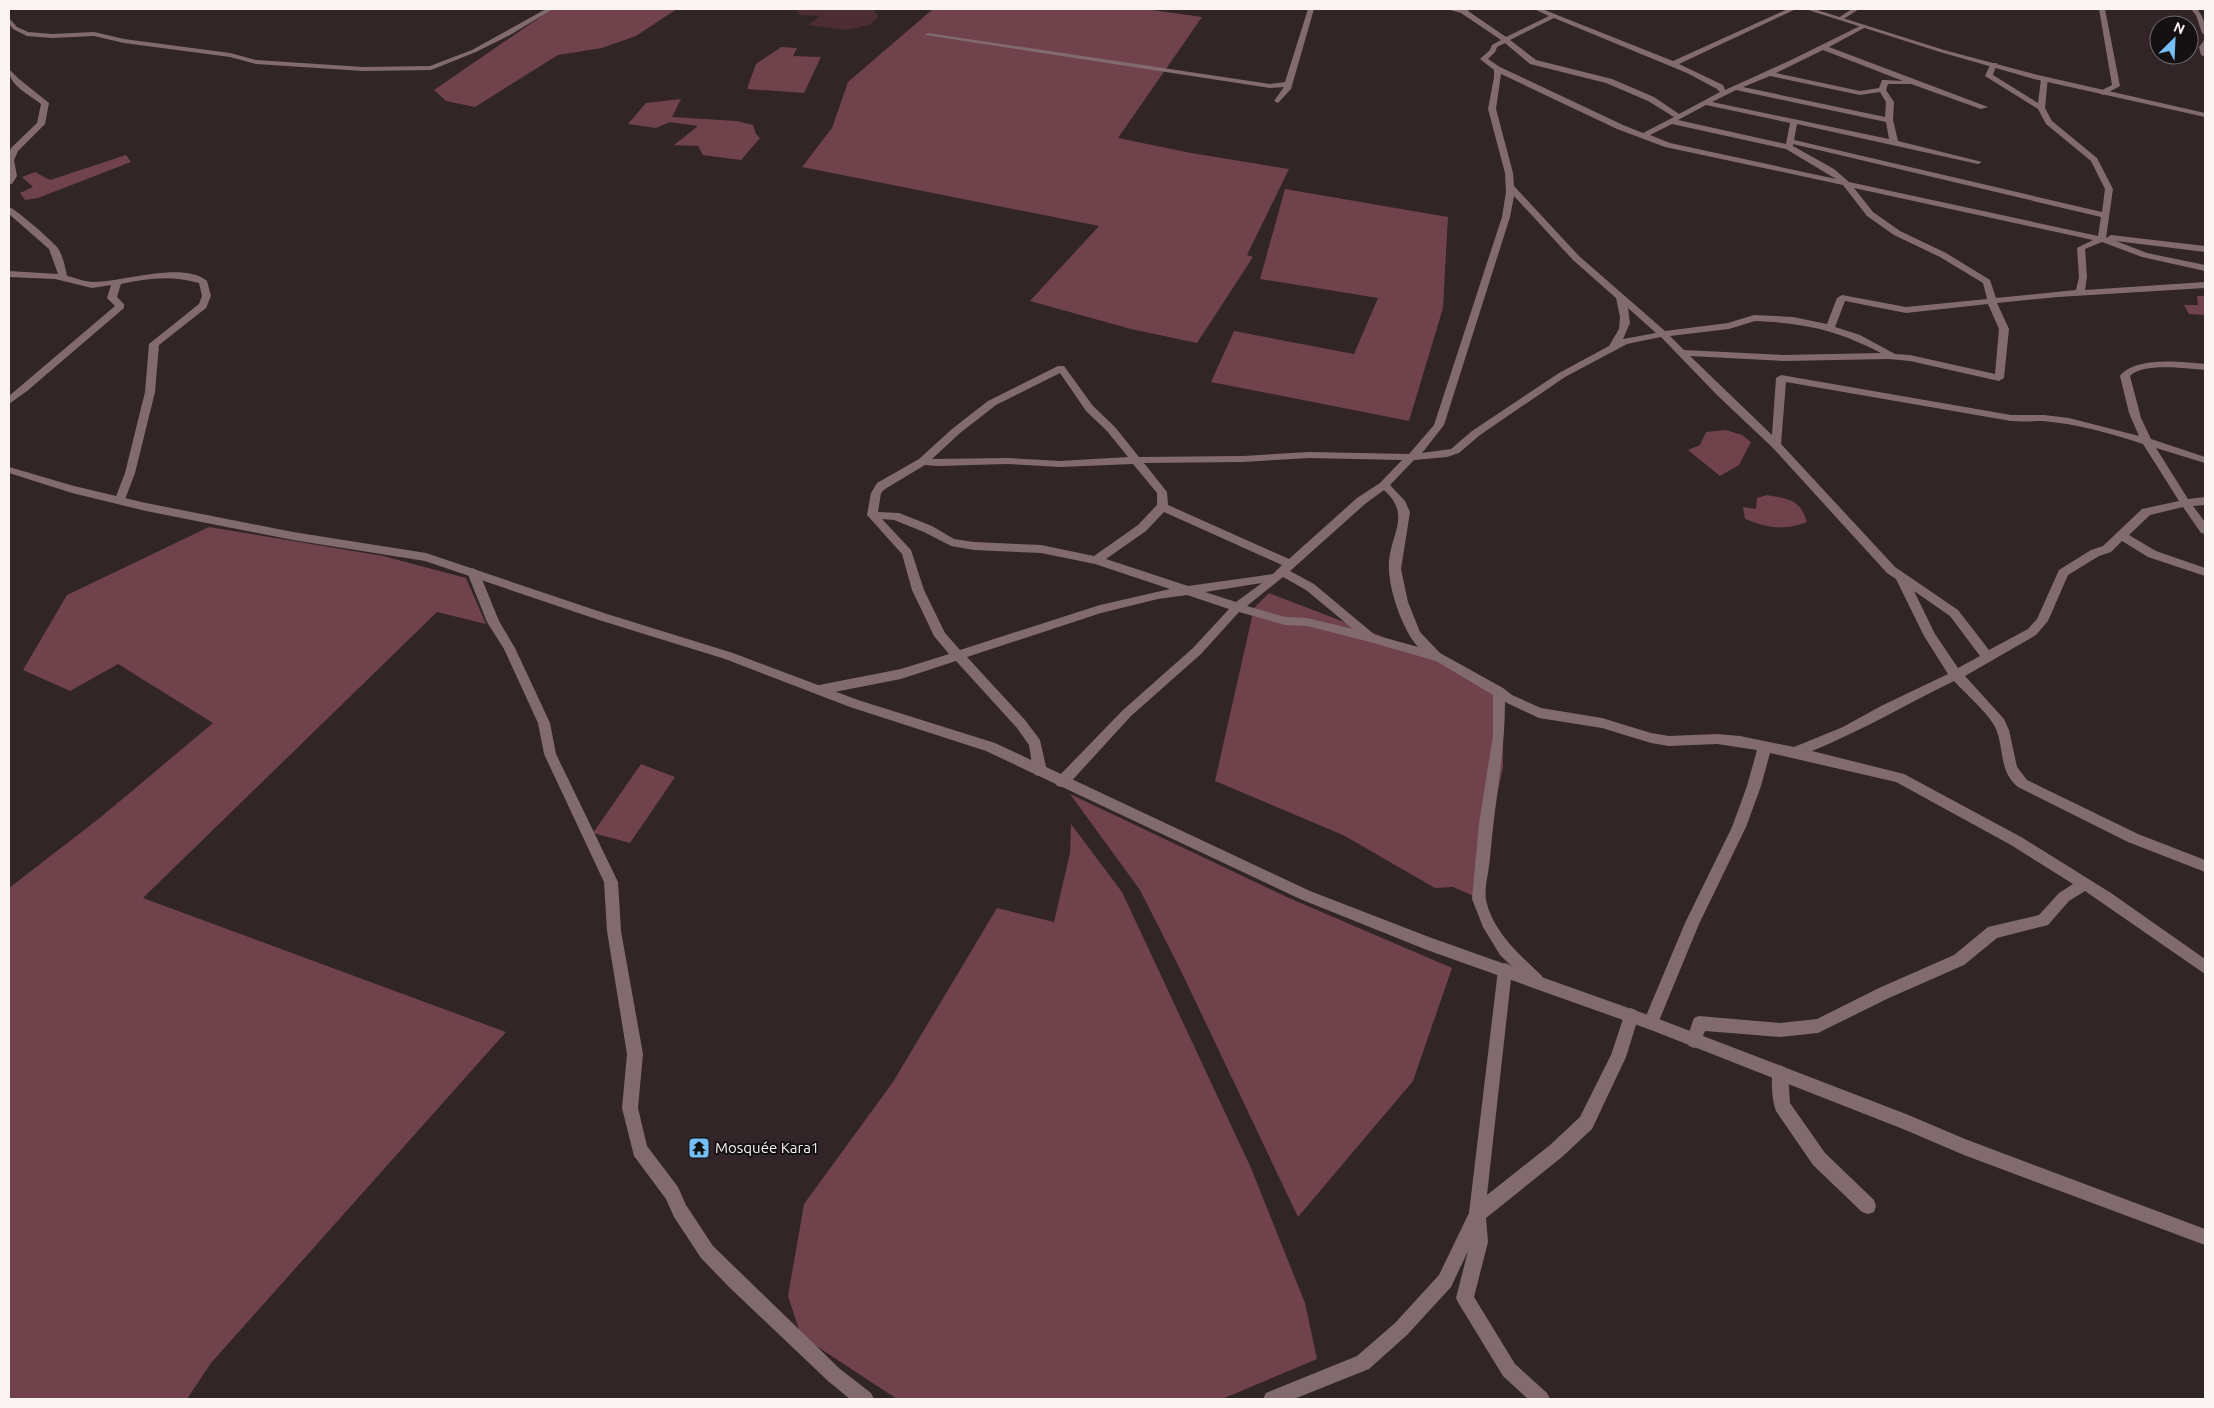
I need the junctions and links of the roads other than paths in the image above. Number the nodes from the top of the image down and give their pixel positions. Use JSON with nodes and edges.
{"nodes":[{"id":1,"x":550,"y":9,"type":"edge"},
{"id":2,"x":1311,"y":9,"type":"edge"},
{"id":3,"x":1449,"y":9,"type":"edge"},
{"id":4,"x":1537,"y":9,"type":"edge"},
{"id":5,"x":1794,"y":9,"type":"edge"},
{"id":6,"x":1808,"y":9,"type":"edge"},
{"id":7,"x":1856,"y":9,"type":"edge"},
{"id":8,"x":2102,"y":9,"type":"edge"},
{"id":9,"x":2194,"y":9,"type":"edge"},
{"id":10,"x":1464,"y":10,"type":"edge"},
{"id":11,"x":1554,"y":16,"type":"junction"},
{"id":12,"x":1840,"y":19,"type":"junction"},
{"id":13,"x":9,"y":20,"type":"edge"},
{"id":14,"x":1864,"y":26,"type":"junction"},
{"id":15,"x":12,"y":28,"type":"edge"},
{"id":16,"x":2205,"y":33,"type":"edge"},
{"id":17,"x":928,"y":35,"type":"dead end"},
{"id":18,"x":9,"y":36,"type":"edge"},
{"id":19,"x":1505,"y":40,"type":"junction"},
{"id":20,"x":2205,"y":41,"type":"edge"},
{"id":21,"x":1823,"y":47,"type":"junction"},
{"id":22,"x":2205,"y":55,"type":"edge"},
{"id":23,"x":1672,"y":64,"type":"junction"},
{"id":24,"x":1994,"y":65,"type":"junction"},
{"id":25,"x":1497,"y":68,"type":"junction"},
{"id":26,"x":9,"y":71,"type":"edge"},
{"id":27,"x":1768,"y":74,"type":"junction"},
{"id":28,"x":2045,"y":79,"type":"junction"},
{"id":29,"x":1915,"y":83,"type":"junction"},
{"id":30,"x":1288,"y":84,"type":"junction"},
{"id":31,"x":1736,"y":88,"type":"junction"},
{"id":32,"x":1882,"y":90,"type":"junction"},
{"id":33,"x":1724,"y":93,"type":"junction"},
{"id":34,"x":2103,"y":93,"type":"junction"},
{"id":35,"x":1278,"y":101,"type":"dead end"},
{"id":36,"x":1705,"y":103,"type":"junction"},
{"id":37,"x":1984,"y":106,"type":"dead end"},
{"id":38,"x":2041,"y":108,"type":"junction"},
{"id":39,"x":2205,"y":115,"type":"edge"},
{"id":40,"x":1675,"y":119,"type":"junction"},
{"id":41,"x":1889,"y":120,"type":"junction"},
{"id":42,"x":1794,"y":122,"type":"junction"},
{"id":43,"x":1643,"y":136,"type":"junction"},
{"id":44,"x":1894,"y":142,"type":"junction"},
{"id":45,"x":1789,"y":144,"type":"junction"},
{"id":46,"x":1978,"y":162,"type":"dead end"},
{"id":47,"x":9,"y":182,"type":"edge"},
{"id":48,"x":1845,"y":182,"type":"junction"},
{"id":49,"x":1510,"y":187,"type":"junction"},
{"id":50,"x":9,"y":209,"type":"edge"},
{"id":51,"x":2106,"y":216,"type":"junction"},
{"id":52,"x":2102,"y":239,"type":"junction"},
{"id":53,"x":2205,"y":249,"type":"edge"},
{"id":54,"x":2205,"y":268,"type":"edge"},
{"id":55,"x":9,"y":274,"type":"edge"},
{"id":56,"x":63,"y":278,"type":"junction"},
{"id":57,"x":117,"y":282,"type":"junction"},
{"id":58,"x":2205,"y":285,"type":"edge"},
{"id":59,"x":2080,"y":294,"type":"junction"},
{"id":60,"x":1620,"y":297,"type":"junction"},
{"id":61,"x":1992,"y":302,"type":"junction"},
{"id":62,"x":1830,"y":328,"type":"junction"},
{"id":63,"x":1663,"y":334,"type":"junction"},
{"id":64,"x":1614,"y":346,"type":"junction"},
{"id":65,"x":1682,"y":353,"type":"junction"},
{"id":66,"x":1895,"y":357,"type":"junction"},
{"id":67,"x":1782,"y":358,"type":"junction"},
{"id":68,"x":2205,"y":367,"type":"edge"},
{"id":69,"x":1780,"y":378,"type":"junction"},
{"id":70,"x":9,"y":401,"type":"edge"},
{"id":71,"x":2148,"y":441,"type":"junction"},
{"id":72,"x":1776,"y":445,"type":"junction"},
{"id":73,"x":1411,"y":457,"type":"junction"},
{"id":74,"x":1136,"y":460,"type":"junction"},
{"id":75,"x":2205,"y":460,"type":"edge"},
{"id":76,"x":923,"y":461,"type":"junction"},
{"id":77,"x":9,"y":470,"type":"edge"},
{"id":78,"x":1384,"y":484,"type":"junction"},
{"id":79,"x":120,"y":499,"type":"junction"},
{"id":80,"x":2205,"y":501,"type":"edge"},
{"id":81,"x":2185,"y":503,"type":"junction"},
{"id":82,"x":1162,"y":507,"type":"junction"},
{"id":83,"x":872,"y":515,"type":"junction"},
{"id":84,"x":2205,"y":530,"type":"edge"},
{"id":85,"x":2121,"y":535,"type":"junction"},
{"id":86,"x":1096,"y":560,"type":"junction"},
{"id":87,"x":1283,"y":571,"type":"junction"},
{"id":88,"x":473,"y":572,"type":"junction"},
{"id":89,"x":2205,"y":572,"type":"edge"},
{"id":90,"x":1902,"y":579,"type":"junction"},
{"id":91,"x":1184,"y":591,"type":"junction"},
{"id":92,"x":1237,"y":607,"type":"junction"},
{"id":93,"x":1371,"y":638,"type":"junction"},
{"id":94,"x":956,"y":656,"type":"junction"},
{"id":95,"x":1987,"y":656,"type":"junction"},
{"id":96,"x":1440,"y":658,"type":"junction"},
{"id":97,"x":1956,"y":675,"type":"junction"},
{"id":98,"x":819,"y":690,"type":"junction"},
{"id":99,"x":1499,"y":691,"type":"junction"},
{"id":100,"x":1765,"y":746,"type":"junction"},
{"id":101,"x":1796,"y":752,"type":"junction"},
{"id":102,"x":1040,"y":771,"type":"junction"},
{"id":103,"x":1062,"y":782,"type":"junction"},
{"id":104,"x":2205,"y":866,"type":"edge"},
{"id":105,"x":2085,"y":884,"type":"junction"},
{"id":106,"x":2205,"y":967,"type":"edge"},
{"id":107,"x":1505,"y":970,"type":"junction"},
{"id":108,"x":1537,"y":981,"type":"junction"},
{"id":109,"x":1631,"y":1015,"type":"junction"},
{"id":110,"x":1651,"y":1023,"type":"junction"},
{"id":111,"x":1694,"y":1041,"type":"junction"},
{"id":112,"x":1780,"y":1073,"type":"junction"},
{"id":113,"x":1868,"y":1206,"type":"dead end"},
{"id":114,"x":1477,"y":1214,"type":"junction"},
{"id":115,"x":2205,"y":1237,"type":"edge"},
{"id":116,"x":865,"y":1399,"type":"edge"},
{"id":117,"x":1272,"y":1399,"type":"edge"},
{"id":118,"x":1541,"y":1399,"type":"edge"}],
"edges":[{"from":1,"to":15,"type":"street"},
{"from":2,"to":30,"type":"street"},
{"from":3,"to":10,"type":"street"},
{"from":4,"to":11,"type":"street"},
{"from":5,"to":23,"type":"street"},
{"from":6,"to":12,"type":"street"},
{"from":7,"to":12,"type":"street"},
{"from":8,"to":34,"type":"street"},
{"from":9,"to":16,"type":"street"},
{"from":10,"to":19,"type":"street"},
{"from":11,"to":19,"type":"street"},
{"from":11,"to":23,"type":"street"},
{"from":12,"to":14,"type":"street"},
{"from":13,"to":15,"type":"street"},
{"from":14,"to":21,"type":"street"},
{"from":14,"to":24,"type":"street"},
{"from":15,"to":18,"type":"street"},
{"from":17,"to":30,"type":"street"},
{"from":19,"to":25,"type":"street"},
{"from":19,"to":40,"type":"street"},
{"from":20,"to":22,"type":"street"},
{"from":21,"to":27,"type":"street"},
{"from":21,"to":29,"type":"street"},
{"from":23,"to":33,"type":"street"},
{"from":24,"to":28,"type":"street"},
{"from":24,"to":38,"type":"street"},
{"from":25,"to":43,"type":"street"},
{"from":25,"to":49,"type":"street"},
{"from":26,"to":47,"type":"street"},
{"from":27,"to":31,"type":"street"},
{"from":27,"to":32,"type":"street"},
{"from":28,"to":34,"type":"street"},
{"from":28,"to":38,"type":"street"},
{"from":29,"to":32,"type":"street"},
{"from":29,"to":37,"type":"street"},
{"from":30,"to":35,"type":"street"},
{"from":31,"to":33,"type":"street"},
{"from":31,"to":41,"type":"street"},
{"from":32,"to":41,"type":"street"},
{"from":33,"to":36,"type":"street"},
{"from":34,"to":39,"type":"street"},
{"from":36,"to":40,"type":"street"},
{"from":36,"to":42,"type":"street"},
{"from":38,"to":51,"type":"street"},
{"from":40,"to":43,"type":"street"},
{"from":40,"to":45,"type":"street"},
{"from":41,"to":44,"type":"street"},
{"from":42,"to":44,"type":"street"},
{"from":42,"to":45,"type":"street"},
{"from":43,"to":48,"type":"street"},
{"from":44,"to":46,"type":"street"},
{"from":45,"to":48,"type":"street"},
{"from":45,"to":51,"type":"street"},
{"from":48,"to":52,"type":"street"},
{"from":48,"to":61,"type":"street"},
{"from":49,"to":60,"type":"street"},
{"from":49,"to":73,"type":"street"},
{"from":50,"to":56,"type":"street"},
{"from":51,"to":52,"type":"street"},
{"from":52,"to":53,"type":"street"},
{"from":52,"to":54,"type":"street"},
{"from":52,"to":59,"type":"street"},
{"from":55,"to":56,"type":"street"},
{"from":56,"to":57,"type":"street"},
{"from":57,"to":70,"type":"street"},
{"from":57,"to":79,"type":"street"},
{"from":58,"to":59,"type":"street"},
{"from":59,"to":61,"type":"street"},
{"from":60,"to":63,"type":"street"},
{"from":60,"to":64,"type":"street"},
{"from":61,"to":62,"type":"street"},
{"from":61,"to":66,"type":"street"},
{"from":62,"to":63,"type":"street"},
{"from":62,"to":66,"type":"street"},
{"from":63,"to":64,"type":"street"},
{"from":63,"to":65,"type":"street"},
{"from":64,"to":73,"type":"street"},
{"from":65,"to":67,"type":"street"},
{"from":65,"to":72,"type":"street"},
{"from":66,"to":67,"type":"street"},
{"from":67,"to":69,"type":"street"},
{"from":68,"to":71,"type":"street"},
{"from":69,"to":71,"type":"street"},
{"from":69,"to":72,"type":"street"},
{"from":71,"to":75,"type":"street"},
{"from":71,"to":81,"type":"street"},
{"from":72,"to":90,"type":"street"},
{"from":73,"to":74,"type":"street"},
{"from":73,"to":78,"type":"street"},
{"from":74,"to":76,"type":"street"},
{"from":74,"to":76,"type":"street"},
{"from":74,"to":82,"type":"street"},
{"from":76,"to":83,"type":"street"},
{"from":77,"to":79,"type":"street"},
{"from":78,"to":87,"type":"street"},
{"from":78,"to":96,"type":"street"},
{"from":79,"to":88,"type":"street"},
{"from":80,"to":81,"type":"street"},
{"from":81,"to":84,"type":"street"},
{"from":81,"to":85,"type":"street"},
{"from":82,"to":86,"type":"street"},
{"from":82,"to":87,"type":"street"},
{"from":83,"to":86,"type":"street"},
{"from":83,"to":94,"type":"street"},
{"from":85,"to":89,"type":"street"},
{"from":85,"to":95,"type":"street"},
{"from":86,"to":91,"type":"street"},
{"from":87,"to":91,"type":"street"},
{"from":87,"to":92,"type":"street"},
{"from":87,"to":93,"type":"street"},
{"from":88,"to":98,"type":"street"},
{"from":88,"to":116,"type":"street"},
{"from":90,"to":95,"type":"street"},
{"from":90,"to":97,"type":"street"},
{"from":91,"to":92,"type":"street"},
{"from":91,"to":94,"type":"street"},
{"from":92,"to":93,"type":"street"},
{"from":92,"to":103,"type":"street"},
{"from":93,"to":96,"type":"street"},
{"from":94,"to":98,"type":"street"},
{"from":94,"to":102,"type":"street"},
{"from":95,"to":97,"type":"street"},
{"from":96,"to":99,"type":"street"},
{"from":97,"to":101,"type":"street"},
{"from":97,"to":104,"type":"street"},
{"from":98,"to":102,"type":"street"},
{"from":99,"to":100,"type":"street"},
{"from":99,"to":108,"type":"street"},
{"from":100,"to":101,"type":"street"},
{"from":100,"to":110,"type":"street"},
{"from":101,"to":105,"type":"street"},
{"from":102,"to":103,"type":"street"},
{"from":103,"to":107,"type":"street"},
{"from":105,"to":106,"type":"street"},
{"from":105,"to":111,"type":"street"},
{"from":107,"to":108,"type":"street"},
{"from":107,"to":114,"type":"street"},
{"from":108,"to":109,"type":"street"},
{"from":109,"to":110,"type":"street"},
{"from":109,"to":114,"type":"street"},
{"from":110,"to":111,"type":"street"},
{"from":111,"to":112,"type":"street"},
{"from":112,"to":113,"type":"street"},
{"from":112,"to":115,"type":"street"},
{"from":114,"to":117,"type":"street"},
{"from":114,"to":118,"type":"street"}]}
